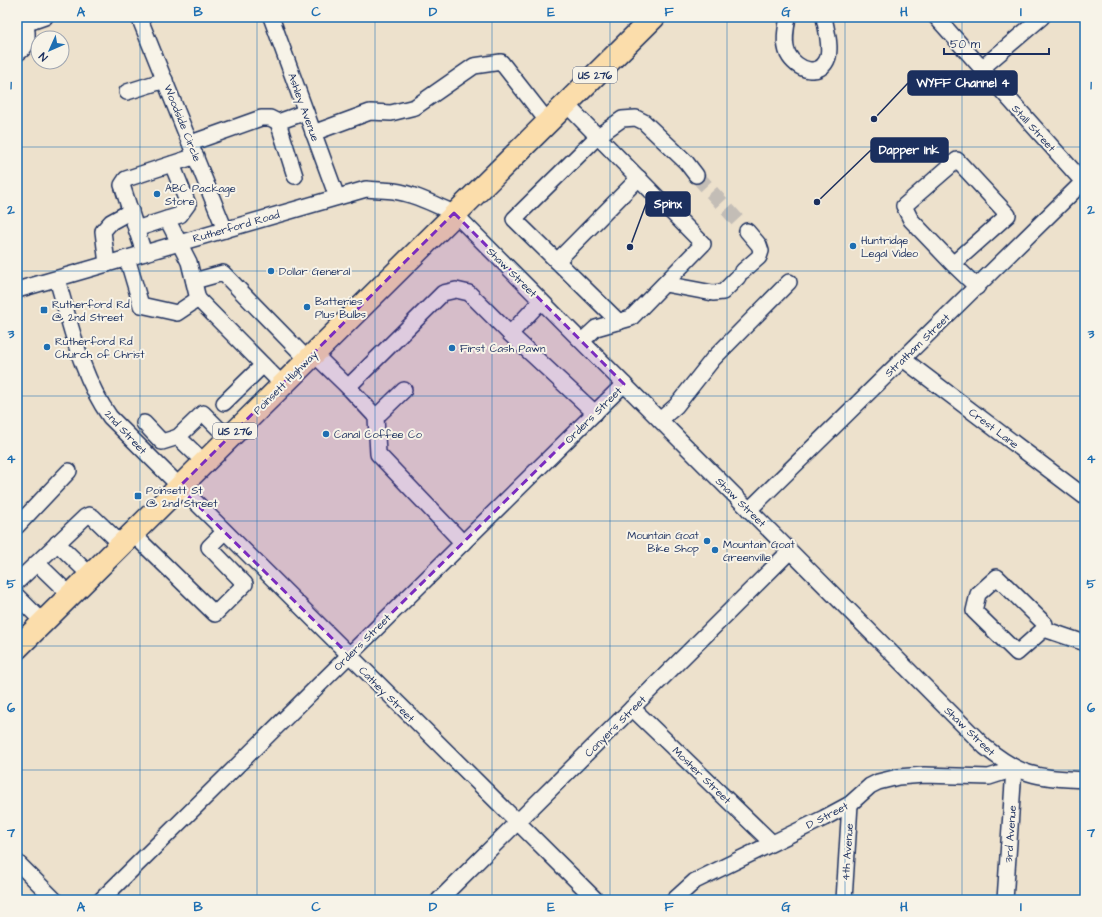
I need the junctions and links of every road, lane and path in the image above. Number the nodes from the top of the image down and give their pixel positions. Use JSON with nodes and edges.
{"nodes":[{"id":1,"x":46,"y":17,"type":"edge"},
{"id":2,"x":139,"y":17,"type":"edge"},
{"id":3,"x":271,"y":17,"type":"edge"},
{"id":4,"x":654,"y":17,"type":"edge"},
{"id":5,"x":788,"y":17,"type":"edge"},
{"id":6,"x":824,"y":17,"type":"edge"},
{"id":7,"x":936,"y":17,"type":"edge"},
{"id":8,"x":1042,"y":17,"type":"edge"},
{"id":9,"x":24,"y":20,"type":"edge"},
{"id":10,"x":17,"y":53,"type":"edge"},
{"id":11,"x":982,"y":68,"type":"junction"},
{"id":12,"x":165,"y":80,"type":"junction"},
{"id":13,"x":127,"y":92,"type":"dead end"},
{"id":14,"x":566,"y":104,"type":"junction"},
{"id":15,"x":306,"y":112,"type":"junction"},
{"id":16,"x":278,"y":122,"type":"junction"},
{"id":17,"x":542,"y":128,"type":"junction"},
{"id":18,"x":313,"y":133,"type":"junction"},
{"id":19,"x":598,"y":136,"type":"junction"},
{"id":20,"x":194,"y":149,"type":"junction"},
{"id":21,"x":172,"y":164,"type":"junction"},
{"id":22,"x":696,"y":175,"type":"tunnel mouth"},
{"id":23,"x":295,"y":176,"type":"dead end"},
{"id":24,"x":639,"y":178,"type":"junction"},
{"id":25,"x":1084,"y":182,"type":"edge"},
{"id":26,"x":337,"y":197,"type":"junction"},
{"id":27,"x":131,"y":211,"type":"junction"},
{"id":28,"x":454,"y":213,"type":"junction"},
{"id":29,"x":167,"y":220,"type":"junction"},
{"id":30,"x":136,"y":228,"type":"junction"},
{"id":31,"x":224,"y":230,"type":"junction"},
{"id":32,"x":747,"y":231,"type":"tunnel mouth"},
{"id":33,"x":179,"y":243,"type":"junction"},
{"id":34,"x":144,"y":253,"type":"junction"},
{"id":35,"x":127,"y":258,"type":"junction"},
{"id":36,"x":557,"y":261,"type":"junction"},
{"id":37,"x":107,"y":264,"type":"junction"},
{"id":38,"x":954,"y":264,"type":"junction"},
{"id":39,"x":57,"y":279,"type":"junction"},
{"id":40,"x":194,"y":281,"type":"junction"},
{"id":41,"x":789,"y":282,"type":"dead end"},
{"id":42,"x":664,"y":284,"type":"junction"},
{"id":43,"x":977,"y":287,"type":"junction"},
{"id":44,"x":17,"y":290,"type":"edge"},
{"id":45,"x":198,"y":299,"type":"junction"},
{"id":46,"x":541,"y":301,"type":"junction"},
{"id":47,"x":618,"y":322,"type":"junction"},
{"id":48,"x":510,"y":334,"type":"junction"},
{"id":49,"x":582,"y":341,"type":"junction"},
{"id":50,"x":310,"y":356,"type":"junction"},
{"id":51,"x":903,"y":359,"type":"junction"},
{"id":52,"x":263,"y":364,"type":"junction"},
{"id":53,"x":282,"y":384,"type":"junction"},
{"id":54,"x":624,"y":384,"type":"junction"},
{"id":55,"x":348,"y":387,"type":"junction"},
{"id":56,"x":404,"y":390,"type":"dead end"},
{"id":57,"x":224,"y":403,"type":"dead end"},
{"id":58,"x":595,"y":413,"type":"junction"},
{"id":59,"x":376,"y":417,"type":"junction"},
{"id":60,"x":660,"y":420,"type":"junction"},
{"id":61,"x":144,"y":423,"type":"dead end"},
{"id":62,"x":178,"y":437,"type":"junction"},
{"id":63,"x":228,"y":438,"type":"junction"},
{"id":64,"x":162,"y":442,"type":"junction"},
{"id":65,"x":148,"y":456,"type":"junction"},
{"id":66,"x":204,"y":462,"type":"junction"},
{"id":67,"x":69,"y":471,"type":"dead end"},
{"id":68,"x":179,"y":487,"type":"junction"},
{"id":69,"x":1085,"y":497,"type":"edge"},
{"id":70,"x":749,"y":510,"type":"junction"},
{"id":71,"x":17,"y":526,"type":"edge"},
{"id":72,"x":224,"y":532,"type":"junction"},
{"id":73,"x":127,"y":539,"type":"junction"},
{"id":74,"x":463,"y":542,"type":"junction"},
{"id":75,"x":57,"y":543,"type":"junction"},
{"id":76,"x":790,"y":551,"type":"junction"},
{"id":77,"x":37,"y":562,"type":"junction"},
{"id":78,"x":261,"y":568,"type":"junction"},
{"id":79,"x":90,"y":575,"type":"junction"},
{"id":80,"x":17,"y":582,"type":"edge"},
{"id":81,"x":245,"y":584,"type":"junction"},
{"id":82,"x":70,"y":595,"type":"junction"},
{"id":83,"x":17,"y":596,"type":"edge"},
{"id":84,"x":43,"y":622,"type":"junction"},
{"id":85,"x":1044,"y":629,"type":"junction"},
{"id":86,"x":1085,"y":643,"type":"edge"},
{"id":87,"x":17,"y":648,"type":"edge"},
{"id":88,"x":349,"y":655,"type":"junction"},
{"id":89,"x":632,"y":708,"type":"junction"},
{"id":90,"x":1014,"y":768,"type":"junction"},
{"id":91,"x":1085,"y":780,"type":"edge"},
{"id":92,"x":850,"y":804,"type":"junction"},
{"id":93,"x":517,"y":823,"type":"junction"},
{"id":94,"x":771,"y":842,"type":"junction"},
{"id":95,"x":17,"y":862,"type":"edge"},
{"id":96,"x":55,"y":900,"type":"edge"},
{"id":97,"x":101,"y":900,"type":"edge"},
{"id":98,"x":439,"y":900,"type":"edge"},
{"id":99,"x":596,"y":900,"type":"edge"},
{"id":100,"x":674,"y":900,"type":"edge"},
{"id":101,"x":844,"y":900,"type":"edge"},
{"id":102,"x":1005,"y":900,"type":"edge"}],
"edges":[{"from":1,"to":9,"type":"street"},
{"from":2,"to":12,"type":"street","name":"Woodside Circle"},
{"from":3,"to":15,"type":"street","name":"Ashley Avenue"},
{"from":4,"to":14,"type":"highway","number":"US 276"},
{"from":5,"to":6,"type":"street"},
{"from":7,"to":11,"type":"street","name":"Stall Street"},
{"from":8,"to":11,"type":"street"},
{"from":9,"to":10,"type":"street"},
{"from":11,"to":25,"type":"street","name":"Stall Street"},
{"from":12,"to":13,"type":"street"},
{"from":12,"to":20,"type":"street","name":"Woodside Circle"},
{"from":14,"to":17,"type":"highway","number":"US 276"},
{"from":14,"to":19,"type":"street"},
{"from":15,"to":16,"type":"street"},
{"from":15,"to":18,"type":"street","name":"Ashley Avenue"},
{"from":16,"to":20,"type":"street"},
{"from":16,"to":23,"type":"street"},
{"from":17,"to":18,"type":"street"},
{"from":17,"to":28,"type":"highway","name":"Poinsett Highway","number":"US 276"},
{"from":18,"to":26,"type":"street","name":"Ashley Avenue"},
{"from":19,"to":22,"type":"street"},
{"from":19,"to":24,"type":"street"},
{"from":19,"to":36,"type":"street"},
{"from":20,"to":21,"type":"street"},
{"from":20,"to":31,"type":"street","name":"Woodside Circle"},
{"from":21,"to":27,"type":"street"},
{"from":21,"to":29,"type":"street"},
{"from":24,"to":36,"type":"street"},
{"from":24,"to":42,"type":"street"},
{"from":25,"to":43,"type":"street","name":"Stratham Street"},
{"from":26,"to":28,"type":"street","name":"Rutherford Road"},
{"from":26,"to":31,"type":"street","name":"Rutherford Road"},
{"from":27,"to":30,"type":"street"},
{"from":27,"to":37,"type":"street"},
{"from":28,"to":46,"type":"street","name":"Shaw Street"},
{"from":28,"to":50,"type":"highway","name":"Poinsett Highway","number":"US 276"},
{"from":29,"to":30,"type":"street"},
{"from":29,"to":33,"type":"street"},
{"from":30,"to":34,"type":"street"},
{"from":31,"to":33,"type":"street","name":"Rutherford Road"},
{"from":32,"to":42,"type":"street"},
{"from":33,"to":34,"type":"street","name":"Rutherford Road"},
{"from":33,"to":40,"type":"street"},
{"from":34,"to":35,"type":"street","name":"Rutherford Road"},
{"from":35,"to":37,"type":"street","name":"Rutherford Road"},
{"from":35,"to":45,"type":"street"},
{"from":36,"to":47,"type":"street"},
{"from":37,"to":39,"type":"street","name":"Rutherford Road"},
{"from":38,"to":38,"type":"street"},
{"from":38,"to":43,"type":"street"},
{"from":39,"to":44,"type":"street","name":"Rutherford Road"},
{"from":39,"to":65,"type":"street","name":"2nd Street"},
{"from":40,"to":45,"type":"street"},
{"from":40,"to":50,"type":"street"},
{"from":41,"to":60,"type":"street"},
{"from":42,"to":47,"type":"street"},
{"from":43,"to":51,"type":"street","name":"Stratham Street"},
{"from":45,"to":52,"type":"street"},
{"from":46,"to":48,"type":"street"},
{"from":46,"to":49,"type":"street","name":"Shaw Street"},
{"from":47,"to":49,"type":"street"},
{"from":48,"to":55,"type":"street"},
{"from":48,"to":58,"type":"street"},
{"from":49,"to":54,"type":"street","name":"Shaw Street"},
{"from":50,"to":53,"type":"highway","name":"Poinsett Highway","number":"US 276"},
{"from":50,"to":55,"type":"street"},
{"from":51,"to":69,"type":"street","name":"Crest Lane"},
{"from":51,"to":70,"type":"street","name":"Stratham Street"},
{"from":52,"to":53,"type":"street"},
{"from":52,"to":57,"type":"street"},
{"from":53,"to":63,"type":"highway","name":"Poinsett Highway","number":"US 276"},
{"from":54,"to":58,"type":"street","name":"Orders Street"},
{"from":54,"to":60,"type":"street","name":"Shaw Street"},
{"from":55,"to":59,"type":"street"},
{"from":56,"to":59,"type":"street"},
{"from":58,"to":74,"type":"street","name":"Orders Street"},
{"from":59,"to":74,"type":"street"},
{"from":60,"to":70,"type":"street","name":"Shaw Street"},
{"from":61,"to":64,"type":"street"},
{"from":62,"to":63,"type":"street"},
{"from":62,"to":64,"type":"street"},
{"from":62,"to":66,"type":"street"},
{"from":63,"to":66,"type":"highway","name":"Poinsett Highway","number":"US 276"},
{"from":64,"to":65,"type":"street"},
{"from":65,"to":68,"type":"street","name":"2nd Street"},
{"from":66,"to":68,"type":"highway","name":"Poinsett Highway","number":"US 276"},
{"from":67,"to":71,"type":"street"},
{"from":68,"to":72,"type":"street","name":"Cathey Street"},
{"from":68,"to":73,"type":"highway","name":"Poinsett Highway","number":"US 276"},
{"from":70,"to":76,"type":"street","name":"Shaw Street"},
{"from":72,"to":78,"type":"street","name":"Cathey Street"},
{"from":72,"to":81,"type":"street"},
{"from":73,"to":75,"type":"street"},
{"from":73,"to":79,"type":"highway","name":"Poinsett Highway","number":"US 276"},
{"from":73,"to":81,"type":"street"},
{"from":74,"to":88,"type":"street","name":"Orders Street"},
{"from":75,"to":77,"type":"street"},
{"from":75,"to":79,"type":"street"},
{"from":76,"to":89,"type":"street","name":"Conyers Street"},
{"from":76,"to":90,"type":"street","name":"Shaw Street"},
{"from":77,"to":80,"type":"street"},
{"from":77,"to":82,"type":"street"},
{"from":78,"to":81,"type":"street"},
{"from":78,"to":88,"type":"street","name":"Cathey Street"},
{"from":79,"to":82,"type":"highway","name":"Poinsett Highway","number":"US 276"},
{"from":82,"to":84,"type":"highway","name":"Poinsett Highway","number":"US 276"},
{"from":83,"to":84,"type":"street"},
{"from":84,"to":87,"type":"highway","name":"Poinsett Highway","number":"US 276"},
{"from":85,"to":85,"type":"street"},
{"from":85,"to":86,"type":"street"},
{"from":88,"to":93,"type":"street","name":"Cathey Street"},
{"from":88,"to":97,"type":"street","name":"Orders Street"},
{"from":89,"to":93,"type":"street","name":"Conyers Street"},
{"from":89,"to":94,"type":"street","name":"Mosher Street"},
{"from":90,"to":91,"type":"street","name":"Shaw Street"},
{"from":90,"to":92,"type":"street","name":"D Street"},
{"from":90,"to":102,"type":"street","name":"3rd Avenue"},
{"from":92,"to":94,"type":"street","name":"D Street"},
{"from":92,"to":101,"type":"street","name":"4th Avenue"},
{"from":93,"to":98,"type":"street","name":"Conyers Street"},
{"from":93,"to":99,"type":"street","name":"Cathey Street"},
{"from":94,"to":100,"type":"street","name":"D Street"},
{"from":95,"to":96,"type":"street"}]}
